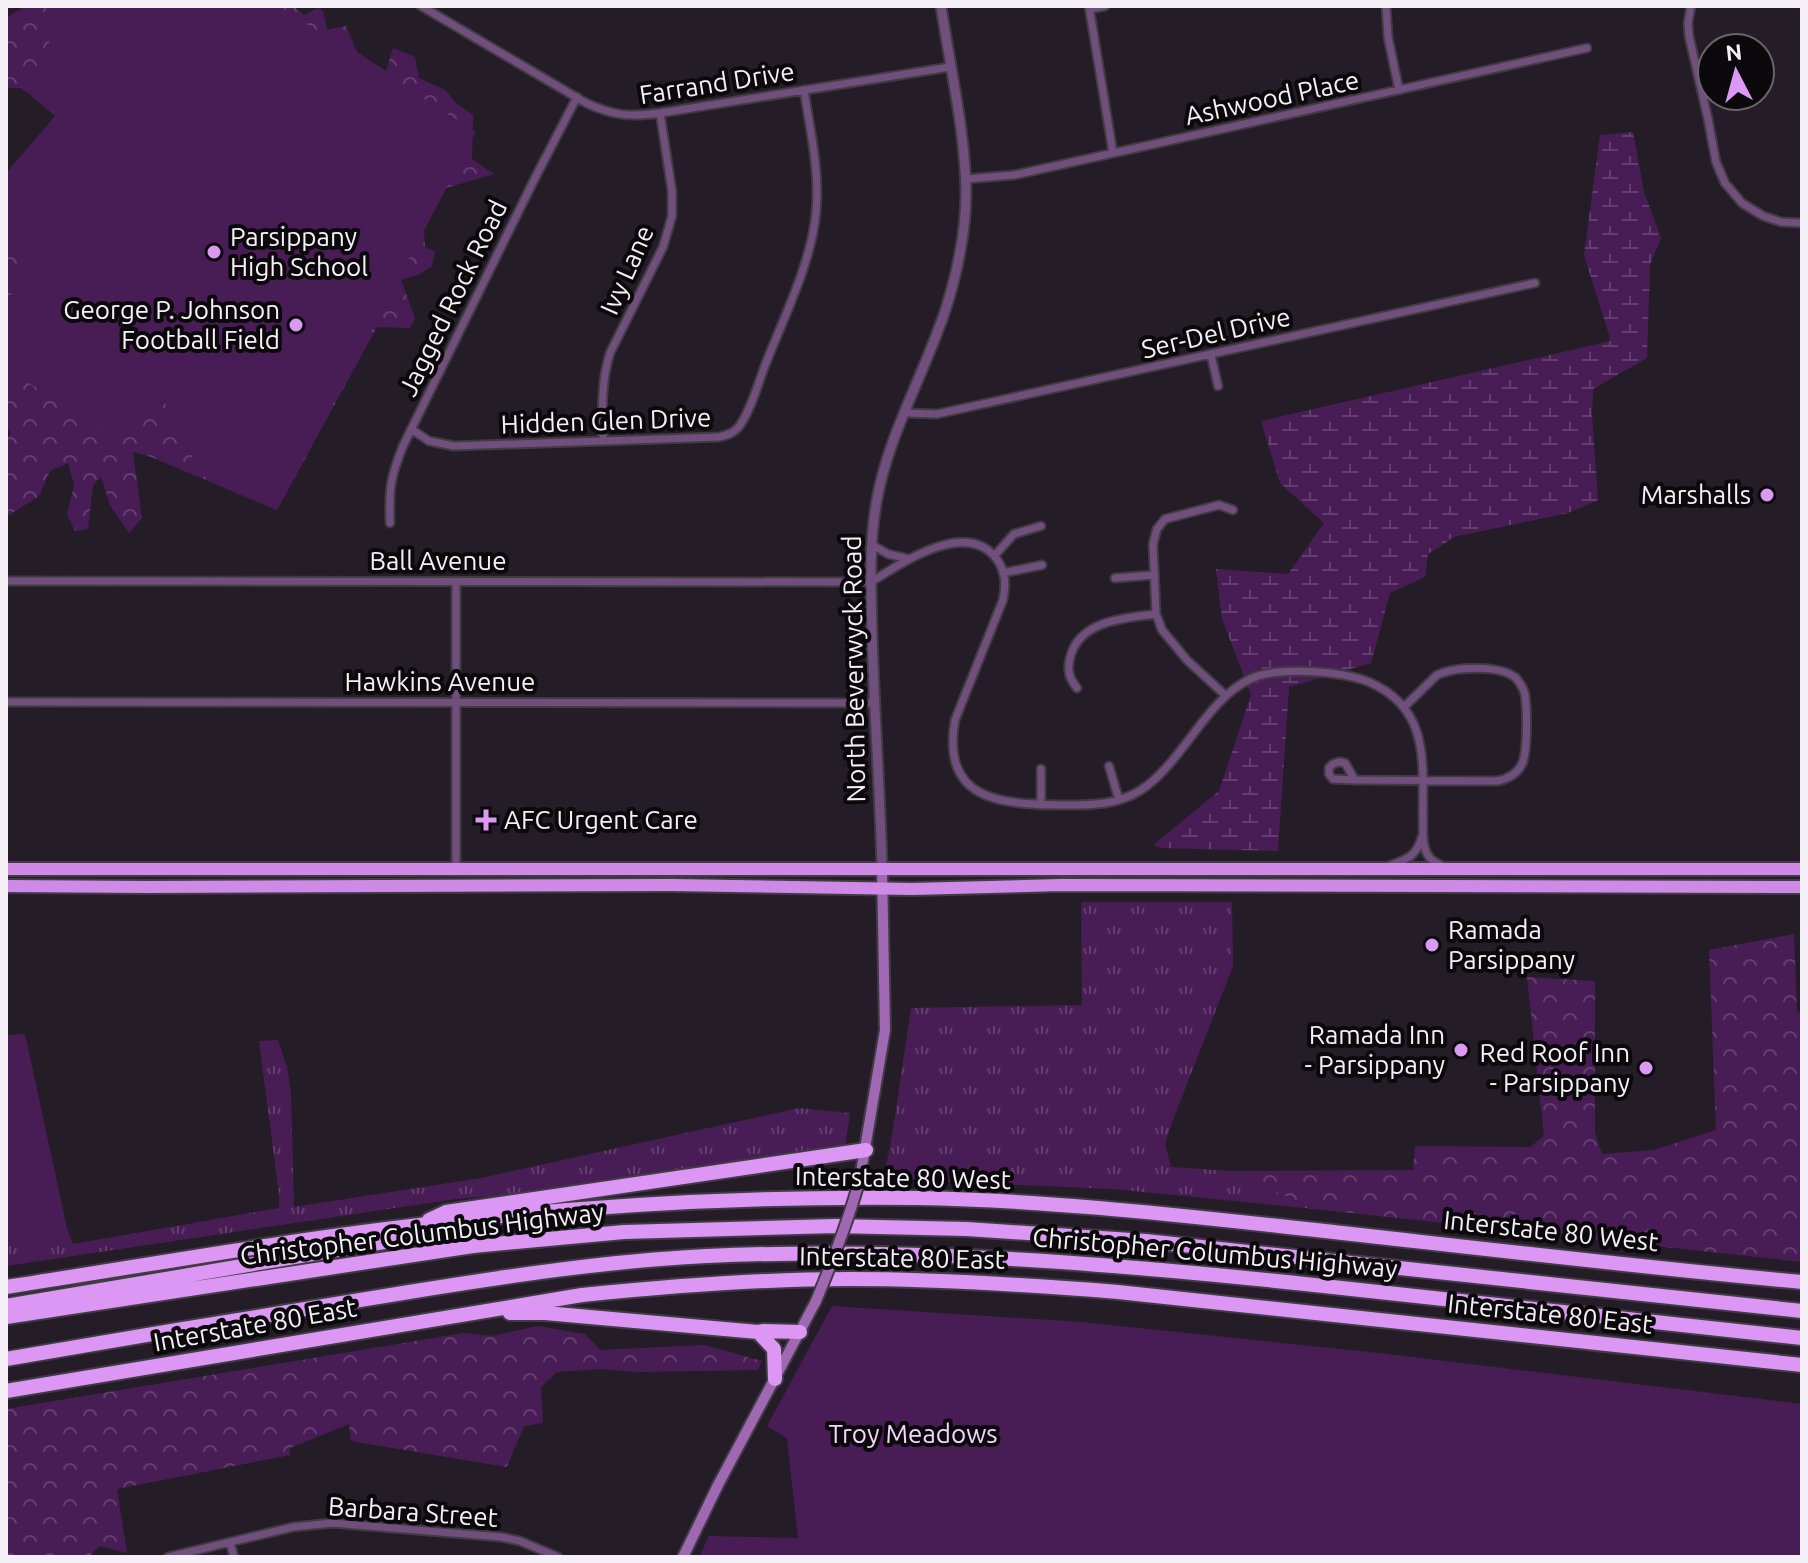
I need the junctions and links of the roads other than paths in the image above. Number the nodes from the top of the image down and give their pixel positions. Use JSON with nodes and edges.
{"nodes":[{"id":1,"x":421,"y":6,"type":"edge"},
{"id":2,"x":941,"y":6,"type":"edge"},
{"id":3,"x":1105,"y":6,"type":"edge"},
{"id":4,"x":1386,"y":6,"type":"edge"},
{"id":5,"x":1691,"y":6,"type":"edge"},
{"id":6,"x":1090,"y":8,"type":"edge"},
{"id":7,"x":1587,"y":48,"type":"dead end"},
{"id":8,"x":950,"y":67,"type":"junction"},
{"id":9,"x":804,"y":90,"type":"junction"},
{"id":10,"x":1399,"y":90,"type":"junction"},
{"id":11,"x":577,"y":97,"type":"junction"},
{"id":12,"x":660,"y":113,"type":"junction"},
{"id":13,"x":1113,"y":153,"type":"junction"},
{"id":14,"x":965,"y":179,"type":"junction"},
{"id":15,"x":1802,"y":223,"type":"edge"},
{"id":16,"x":1535,"y":283,"type":"dead end"},
{"id":17,"x":1211,"y":355,"type":"junction"},
{"id":18,"x":1218,"y":386,"type":"dead end"},
{"id":19,"x":905,"y":413,"type":"junction"},
{"id":20,"x":411,"y":429,"type":"junction"},
{"id":21,"x":603,"y":441,"type":"junction"},
{"id":22,"x":1233,"y":510,"type":"dead end"},
{"id":23,"x":390,"y":523,"type":"dead end"},
{"id":24,"x":1041,"y":526,"type":"dead end"},
{"id":25,"x":872,"y":545,"type":"junction"},
{"id":26,"x":994,"y":556,"type":"junction"},
{"id":27,"x":909,"y":559,"type":"junction"},
{"id":28,"x":1042,"y":565,"type":"dead end"},
{"id":29,"x":1003,"y":573,"type":"junction"},
{"id":30,"x":1154,"y":575,"type":"junction"},
{"id":31,"x":1115,"y":578,"type":"dead end"},
{"id":32,"x":6,"y":581,"type":"edge"},
{"id":33,"x":456,"y":581,"type":"junction"},
{"id":34,"x":871,"y":582,"type":"junction"},
{"id":35,"x":1156,"y":614,"type":"junction"},
{"id":36,"x":1077,"y":688,"type":"dead end"},
{"id":37,"x":1226,"y":696,"type":"junction"},
{"id":38,"x":6,"y":702,"type":"edge"},
{"id":39,"x":456,"y":702,"type":"junction"},
{"id":40,"x":874,"y":703,"type":"junction"},
{"id":41,"x":1404,"y":707,"type":"junction"},
{"id":42,"x":1109,"y":766,"type":"dead end"},
{"id":43,"x":1041,"y":769,"type":"dead end"},
{"id":44,"x":1355,"y":780,"type":"dead end"},
{"id":45,"x":1422,"y":781,"type":"junction"},
{"id":46,"x":1119,"y":800,"type":"junction"},
{"id":47,"x":1041,"y":805,"type":"junction"},
{"id":48,"x":1423,"y":835,"type":"junction"},
{"id":49,"x":456,"y":868,"type":"junction"},
{"id":50,"x":882,"y":868,"type":"junction"},
{"id":51,"x":1383,"y":868,"type":"junction"},
{"id":52,"x":6,"y":869,"type":"edge"},
{"id":53,"x":1449,"y":869,"type":"junction"},
{"id":54,"x":1802,"y":869,"type":"edge"},
{"id":55,"x":6,"y":886,"type":"edge"},
{"id":56,"x":1802,"y":887,"type":"edge"},
{"id":57,"x":882,"y":889,"type":"junction"},
{"id":58,"x":866,"y":1150,"type":"junction"},
{"id":59,"x":789,"y":1200,"type":"junction"},
{"id":60,"x":418,"y":1225,"type":"junction"},
{"id":61,"x":1802,"y":1282,"type":"edge"},
{"id":62,"x":6,"y":1287,"type":"edge"},
{"id":63,"x":6,"y":1306,"type":"edge"},
{"id":64,"x":1802,"y":1311,"type":"edge"},
{"id":65,"x":466,"y":1314,"type":"junction"},
{"id":66,"x":6,"y":1317,"type":"edge"},
{"id":67,"x":758,"y":1332,"type":"junction"},
{"id":68,"x":800,"y":1332,"type":"junction"},
{"id":69,"x":1802,"y":1338,"type":"edge"},
{"id":70,"x":6,"y":1359,"type":"edge"},
{"id":71,"x":1802,"y":1365,"type":"edge"},
{"id":72,"x":775,"y":1379,"type":"junction"},
{"id":73,"x":6,"y":1391,"type":"edge"},
{"id":74,"x":230,"y":1542,"type":"junction"},
{"id":75,"x":168,"y":1557,"type":"edge"},
{"id":76,"x":234,"y":1557,"type":"edge"},
{"id":77,"x":558,"y":1557,"type":"edge"},
{"id":78,"x":683,"y":1557,"type":"edge"}],
"edges":[{"from":1,"to":11,"type":"street","name":"Farrand Drive"},
{"from":2,"to":8,"type":"street","name":"North Beverwyck Road"},
{"from":3,"to":6,"type":"street"},
{"from":4,"to":10,"type":"street"},
{"from":5,"to":15,"type":"street"},
{"from":6,"to":13,"type":"street"},
{"from":7,"to":10,"type":"street","name":"Ashwood Place"},
{"from":8,"to":9,"type":"street","name":"Farrand Drive"},
{"from":8,"to":14,"type":"street","name":"North Beverwyck Road"},
{"from":9,"to":12,"type":"street","name":"Farrand Drive"},
{"from":9,"to":21,"type":"street","name":"Hidden Glen Drive"},
{"from":10,"to":13,"type":"street","name":"Ashwood Place"},
{"from":11,"to":12,"type":"street","name":"Farrand Drive"},
{"from":11,"to":20,"type":"street","name":"Jagged Rock Road"},
{"from":12,"to":21,"type":"street","name":"Ivy Lane"},
{"from":13,"to":14,"type":"street","name":"Ashwood Place"},
{"from":14,"to":19,"type":"street","name":"North Beverwyck Road"},
{"from":16,"to":17,"type":"street","name":"Ser-Del Drive"},
{"from":17,"to":18,"type":"street"},
{"from":17,"to":19,"type":"street","name":"Ser-Del Drive"},
{"from":19,"to":25,"type":"street","name":"North Beverwyck Road"},
{"from":20,"to":21,"type":"street","name":"Hidden Glen Drive"},
{"from":20,"to":23,"type":"street","name":"Jagged Rock Road"},
{"from":22,"to":30,"type":"street"},
{"from":24,"to":26,"type":"street"},
{"from":25,"to":27,"type":"street"},
{"from":25,"to":34,"type":"street","name":"North Beverwyck Road"},
{"from":26,"to":27,"type":"street"},
{"from":26,"to":29,"type":"street"},
{"from":27,"to":34,"type":"street"},
{"from":28,"to":29,"type":"street"},
{"from":29,"to":47,"type":"street"},
{"from":30,"to":31,"type":"street"},
{"from":30,"to":35,"type":"street"},
{"from":32,"to":33,"type":"street","name":"Ball Avenue"},
{"from":33,"to":34,"type":"street","name":"Ball Avenue"},
{"from":33,"to":39,"type":"street"},
{"from":34,"to":40,"type":"street","name":"North Beverwyck Road"},
{"from":35,"to":36,"type":"street"},
{"from":35,"to":37,"type":"street"},
{"from":37,"to":41,"type":"street"},
{"from":37,"to":46,"type":"street"},
{"from":38,"to":39,"type":"street","name":"Hawkins Avenue"},
{"from":39,"to":40,"type":"street","name":"Hawkins Avenue"},
{"from":39,"to":49,"type":"street"},
{"from":40,"to":50,"type":"street","name":"North Beverwyck Road"},
{"from":41,"to":45,"type":"street"},
{"from":41,"to":45,"type":"street"},
{"from":42,"to":46,"type":"street"},
{"from":43,"to":47,"type":"street"},
{"from":44,"to":45,"type":"street"},
{"from":45,"to":48,"type":"street"},
{"from":46,"to":47,"type":"street"},
{"from":48,"to":51,"type":"street"},
{"from":48,"to":53,"type":"street"},
{"from":49,"to":50,"type":"highway"},
{"from":49,"to":52,"type":"highway"},
{"from":50,"to":51,"type":"highway"},
{"from":50,"to":57,"type":"main road"},
{"from":51,"to":53,"type":"highway"},
{"from":53,"to":54,"type":"highway"},
{"from":55,"to":57,"type":"highway"},
{"from":56,"to":57,"type":"highway"},
{"from":57,"to":58,"type":"main road"},
{"from":58,"to":60,"type":"highway"},
{"from":58,"to":68,"type":"main road","bridge":true},
{"from":59,"to":60,"type":"highway","name":"Interstate 80 West"},
{"from":59,"to":61,"type":"highway","name":"Interstate 80 West"},
{"from":59,"to":63,"type":"highway"},
{"from":60,"to":62,"type":"highway","name":"Interstate 80 West"},
{"from":64,"to":66,"type":"highway","name":"Christopher Columbus Highway"},
{"from":65,"to":67,"type":"highway"},
{"from":65,"to":71,"type":"highway","name":"Interstate 80 East"},
{"from":65,"to":73,"type":"highway","name":"Interstate 80 East"},
{"from":67,"to":68,"type":"highway"},
{"from":67,"to":72,"type":"highway"},
{"from":68,"to":72,"type":"main road"},
{"from":69,"to":70,"type":"highway","name":"Christopher Columbus Highway"},
{"from":72,"to":78,"type":"main road"},
{"from":74,"to":75,"type":"street","name":"Barbara Street"},
{"from":74,"to":76,"type":"street"},
{"from":74,"to":77,"type":"street","name":"Barbara Street"}]}
